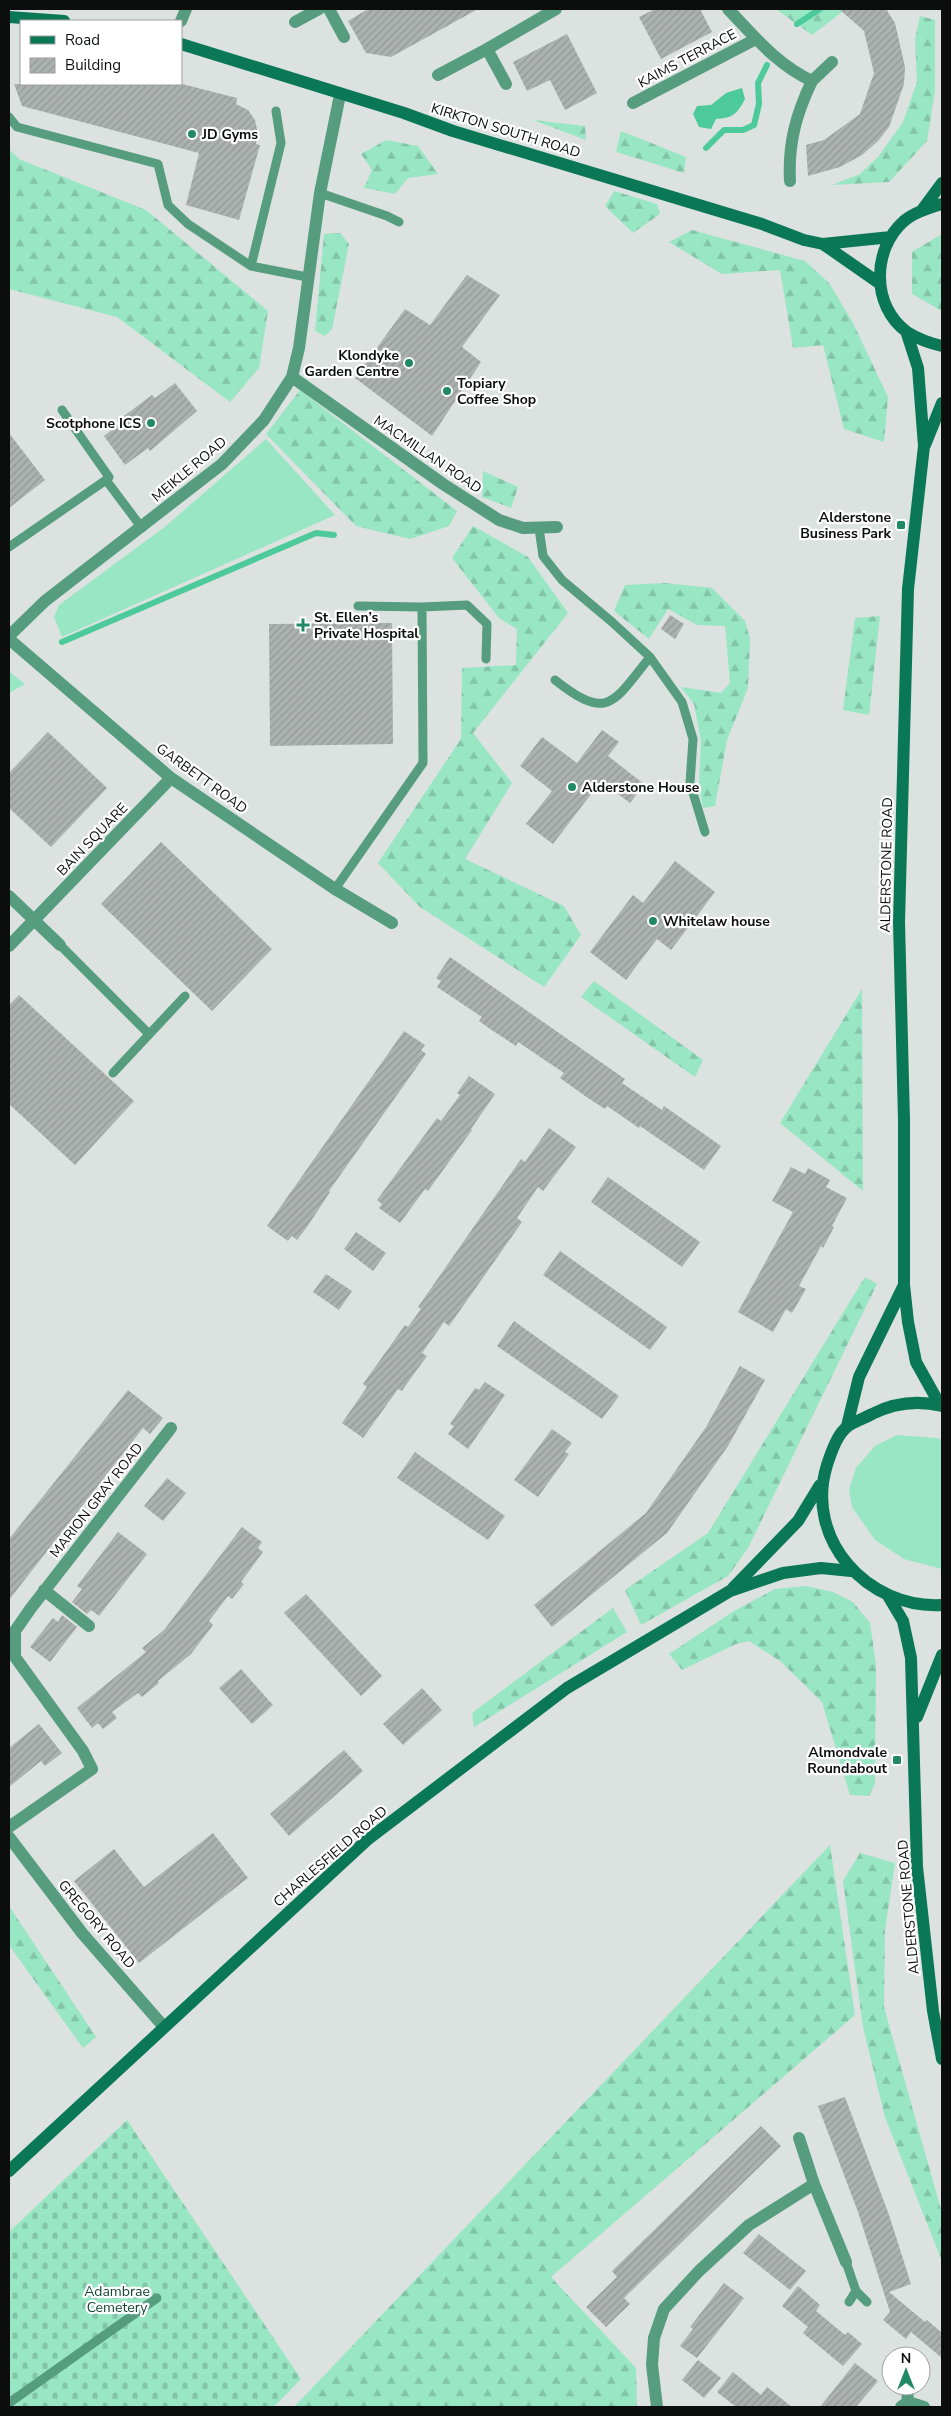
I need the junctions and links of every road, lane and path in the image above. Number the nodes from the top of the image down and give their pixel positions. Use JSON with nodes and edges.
{"nodes":[{"id":1,"x":319,"y":9,"type":"edge"},
{"id":2,"x":329,"y":9,"type":"edge"},
{"id":3,"x":556,"y":9,"type":"edge"},
{"id":4,"x":728,"y":9,"type":"edge"},
{"id":5,"x":9,"y":17,"type":"edge"},
{"id":6,"x":50,"y":20,"type":"edge"},
{"id":7,"x":295,"y":22,"type":"dead end"},
{"id":8,"x":344,"y":37,"type":"dead end"},
{"id":9,"x":756,"y":39,"type":"junction"},
{"id":10,"x":182,"y":44,"type":"edge"},
{"id":11,"x":488,"y":50,"type":"junction"},
{"id":12,"x":832,"y":62,"type":"dead end"},
{"id":13,"x":438,"y":75,"type":"dead end"},
{"id":14,"x":812,"y":81,"type":"junction"},
{"id":15,"x":506,"y":84,"type":"dead end"},
{"id":16,"x":340,"y":95,"type":"junction"},
{"id":17,"x":633,"y":103,"type":"dead end"},
{"id":18,"x":276,"y":111,"type":"dead end"},
{"id":19,"x":9,"y":116,"type":"edge"},
{"id":20,"x":790,"y":181,"type":"dead end"},
{"id":21,"x":942,"y":182,"type":"edge"},
{"id":22,"x":320,"y":193,"type":"junction"},
{"id":23,"x":942,"y":204,"type":"edge"},
{"id":24,"x":922,"y":210,"type":"junction"},
{"id":25,"x":399,"y":222,"type":"dead end"},
{"id":26,"x":891,"y":236,"type":"junction"},
{"id":27,"x":823,"y":244,"type":"junction"},
{"id":28,"x":251,"y":266,"type":"junction"},
{"id":29,"x":307,"y":277,"type":"junction"},
{"id":30,"x":879,"y":283,"type":"junction"},
{"id":31,"x":906,"y":331,"type":"junction"},
{"id":32,"x":942,"y":346,"type":"edge"},
{"id":33,"x":292,"y":377,"type":"junction"},
{"id":34,"x":942,"y":403,"type":"edge"},
{"id":35,"x":62,"y":410,"type":"dead end"},
{"id":36,"x":924,"y":446,"type":"junction"},
{"id":37,"x":106,"y":480,"type":"junction"},
{"id":38,"x":142,"y":528,"type":"junction"},
{"id":39,"x":539,"y":528,"type":"junction"},
{"id":40,"x":558,"y":528,"type":"dead end"},
{"id":41,"x":9,"y":547,"type":"edge"},
{"id":42,"x":358,"y":606,"type":"dead end"},
{"id":43,"x":422,"y":607,"type":"junction"},
{"id":44,"x":9,"y":638,"type":"edge"},
{"id":45,"x":650,"y":657,"type":"junction"},
{"id":46,"x":486,"y":659,"type":"dead end"},
{"id":47,"x":555,"y":680,"type":"dead end"},
{"id":48,"x":171,"y":778,"type":"junction"},
{"id":49,"x":705,"y":832,"type":"dead end"},
{"id":50,"x":335,"y":889,"type":"junction"},
{"id":51,"x":9,"y":896,"type":"edge"},
{"id":52,"x":35,"y":920,"type":"junction"},
{"id":53,"x":392,"y":922,"type":"dead end"},
{"id":54,"x":60,"y":945,"type":"joint"},
{"id":55,"x":9,"y":946,"type":"edge"},
{"id":56,"x":185,"y":996,"type":"dead end"},
{"id":57,"x":149,"y":1034,"type":"junction"},
{"id":58,"x":113,"y":1072,"type":"dead end"},
{"id":59,"x":904,"y":1286,"type":"junction"},
{"id":60,"x":941,"y":1405,"type":"edge"},
{"id":61,"x":847,"y":1426,"type":"junction"},
{"id":62,"x":171,"y":1428,"type":"dead end"},
{"id":63,"x":821,"y":1484,"type":"junction"},
{"id":64,"x":851,"y":1571,"type":"junction"},
{"id":65,"x":44,"y":1590,"type":"junction"},
{"id":66,"x":730,"y":1591,"type":"junction"},
{"id":67,"x":887,"y":1594,"type":"junction"},
{"id":68,"x":942,"y":1605,"type":"edge"},
{"id":69,"x":89,"y":1626,"type":"dead end"},
{"id":70,"x":942,"y":1655,"type":"edge"},
{"id":71,"x":915,"y":1722,"type":"junction"},
{"id":72,"x":9,"y":1826,"type":"edge"},
{"id":73,"x":9,"y":1837,"type":"edge"},
{"id":74,"x":164,"y":2027,"type":"junction"},
{"id":75,"x":942,"y":2059,"type":"edge"},
{"id":76,"x":799,"y":2138,"type":"dead end"},
{"id":77,"x":9,"y":2171,"type":"edge"},
{"id":78,"x":814,"y":2184,"type":"junction"},
{"id":79,"x":846,"y":2262,"type":"joint"},
{"id":80,"x":856,"y":2291,"type":"junction"},
{"id":81,"x":157,"y":2298,"type":"dead end"},
{"id":82,"x":849,"y":2302,"type":"dead end"},
{"id":83,"x":867,"y":2302,"type":"dead end"},
{"id":84,"x":9,"y":2403,"type":"edge"},
{"id":85,"x":904,"y":2404,"type":"edge"},
{"id":86,"x":657,"y":2407,"type":"edge"},
{"id":87,"x":924,"y":2407,"type":"edge"}],
"edges":[{"from":1,"to":7,"type":"street"},
{"from":2,"to":8,"type":"street"},
{"from":3,"to":11,"type":"street"},
{"from":4,"to":9,"type":"street","name":"KAIMS TERRACE"},
{"from":5,"to":6,"type":"street"},
{"from":9,"to":14,"type":"street","name":"KAIMS TERRACE"},
{"from":9,"to":17,"type":"street","name":"KAIMS TERRACE"},
{"from":10,"to":16,"type":"street","name":"KIRKTON SOUTH ROAD"},
{"from":11,"to":13,"type":"street"},
{"from":11,"to":15,"type":"street"},
{"from":12,"to":14,"type":"street"},
{"from":14,"to":20,"type":"street"},
{"from":16,"to":22,"type":"street","name":"MEIKLE ROAD"},
{"from":16,"to":27,"type":"street","name":"KIRKTON SOUTH ROAD"},
{"from":18,"to":28,"type":"lane"},
{"from":19,"to":28,"type":"lane"},
{"from":21,"to":24,"type":"street"},
{"from":22,"to":25,"type":"lane"},
{"from":22,"to":29,"type":"street","name":"MEIKLE ROAD"},
{"from":23,"to":24,"type":"street"},
{"from":24,"to":26,"type":"street"},
{"from":26,"to":27,"type":"street","name":"KIRKTON SOUTH ROAD"},
{"from":26,"to":30,"type":"street"},
{"from":27,"to":30,"type":"street","name":"KIRKTON SOUTH ROAD"},
{"from":28,"to":29,"type":"lane"},
{"from":29,"to":33,"type":"street","name":"MEIKLE ROAD"},
{"from":30,"to":31,"type":"street"},
{"from":31,"to":32,"type":"street"},
{"from":31,"to":36,"type":"street","name":"ALDERSTONE ROAD"},
{"from":33,"to":38,"type":"street","name":"MEIKLE ROAD"},
{"from":33,"to":39,"type":"street","name":"MACMILLAN ROAD"},
{"from":34,"to":36,"type":"street","name":"ALDERSTONE ROAD"},
{"from":35,"to":37,"type":"lane"},
{"from":36,"to":59,"type":"street","name":"ALDERSTONE ROAD"},
{"from":37,"to":38,"type":"lane"},
{"from":37,"to":41,"type":"lane"},
{"from":38,"to":44,"type":"street","name":"MEIKLE ROAD"},
{"from":39,"to":40,"type":"street","name":"MACMILLAN ROAD"},
{"from":39,"to":45,"type":"lane"},
{"from":42,"to":43,"type":"lane"},
{"from":43,"to":46,"type":"lane"},
{"from":43,"to":50,"type":"lane"},
{"from":44,"to":48,"type":"street","name":"GARBETT ROAD"},
{"from":45,"to":47,"type":"lane"},
{"from":45,"to":49,"type":"lane"},
{"from":48,"to":50,"type":"street","name":"GARBETT ROAD"},
{"from":48,"to":52,"type":"street","name":"BAIN SQUARE"},
{"from":50,"to":53,"type":"street","name":"GARBETT ROAD"},
{"from":51,"to":52,"type":"street"},
{"from":52,"to":54,"type":"street"},
{"from":52,"to":55,"type":"street","name":"BAIN SQUARE"},
{"from":54,"to":57,"type":"lane"},
{"from":56,"to":57,"type":"lane"},
{"from":57,"to":58,"type":"lane"},
{"from":59,"to":60,"type":"street","name":"ALDERSTONE ROAD"},
{"from":59,"to":61,"type":"street","name":"ALDERSTONE ROAD"},
{"from":60,"to":61,"type":"street"},
{"from":61,"to":63,"type":"street"},
{"from":62,"to":65,"type":"street","name":"MARION GRAY ROAD"},
{"from":63,"to":64,"type":"street"},
{"from":63,"to":66,"type":"street","name":"CHARLESFIELD ROAD"},
{"from":64,"to":66,"type":"street","name":"CHARLESFIELD ROAD"},
{"from":64,"to":67,"type":"street"},
{"from":65,"to":69,"type":"street"},
{"from":65,"to":72,"type":"street","name":"MARION GRAY ROAD"},
{"from":66,"to":74,"type":"street","name":"CHARLESFIELD ROAD"},
{"from":67,"to":68,"type":"street"},
{"from":67,"to":71,"type":"street","name":"ALDERSTONE ROAD"},
{"from":70,"to":71,"type":"street","name":"ALDERSTONE ROAD"},
{"from":71,"to":75,"type":"street","name":"ALDERSTONE ROAD"},
{"from":73,"to":74,"type":"street","name":"GREGORY ROAD"},
{"from":74,"to":77,"type":"street","name":"CHARLESFIELD ROAD"},
{"from":76,"to":78,"type":"street"},
{"from":78,"to":79,"type":"street"},
{"from":78,"to":86,"type":"street"},
{"from":79,"to":80,"type":"lane"},
{"from":80,"to":82,"type":"lane"},
{"from":80,"to":83,"type":"lane"},
{"from":81,"to":84,"type":"lane"},
{"from":85,"to":87,"type":"street"}]}
